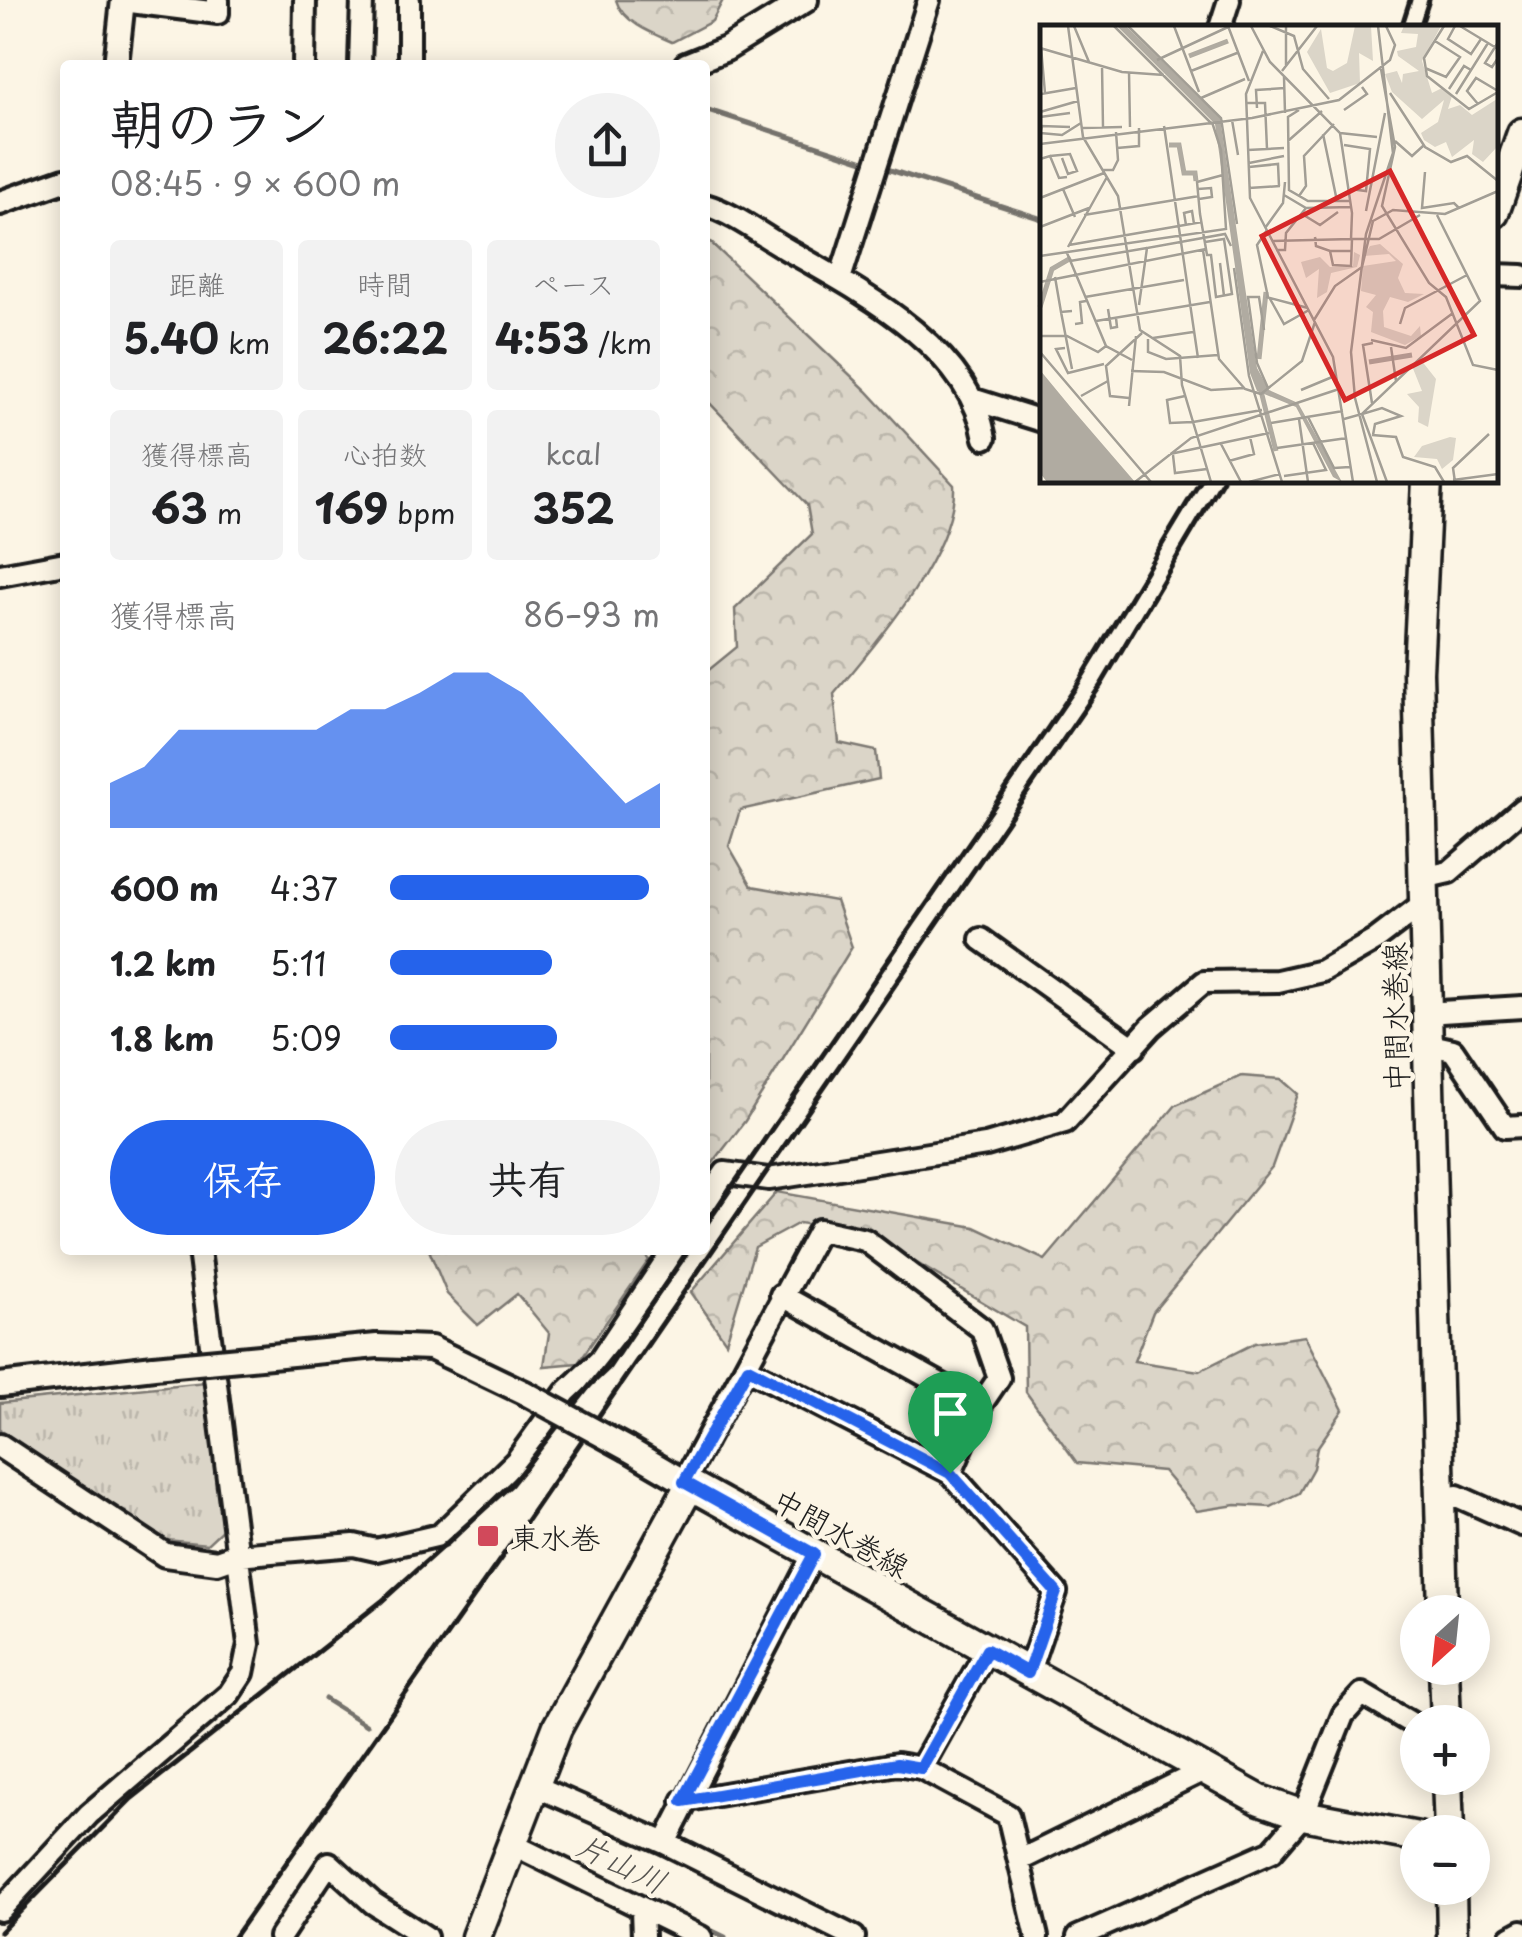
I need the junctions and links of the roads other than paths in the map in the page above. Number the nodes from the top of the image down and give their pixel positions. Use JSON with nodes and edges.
{"nodes":[{"id":1,"x":122,"y":0,"type":"edge"},
{"id":2,"x":218,"y":0,"type":"edge"},
{"id":3,"x":305,"y":0,"type":"edge"},
{"id":4,"x":362,"y":0,"type":"edge"},
{"id":5,"x":409,"y":0,"type":"edge"},
{"id":6,"x":806,"y":0,"type":"edge"},
{"id":7,"x":929,"y":0,"type":"edge"},
{"id":8,"x":1229,"y":0,"type":"edge"},
{"id":9,"x":1221,"y":25,"type":"edge"},
{"id":10,"x":116,"y":60,"type":"edge"},
{"id":11,"x":304,"y":60,"type":"edge"},
{"id":12,"x":360,"y":60,"type":"edge"},
{"id":13,"x":408,"y":60,"type":"edge"},
{"id":14,"x":698,"y":60,"type":"edge"},
{"id":15,"x":1522,"y":135,"type":"edge"},
{"id":16,"x":1515,"y":175,"type":"edge"},
{"id":17,"x":60,"y":182,"type":"edge"},
{"id":18,"x":0,"y":202,"type":"edge"},
{"id":19,"x":710,"y":208,"type":"edge"},
{"id":20,"x":1497,"y":208,"type":"edge"},
{"id":21,"x":1497,"y":275,"type":"edge"},
{"id":22,"x":1522,"y":276,"type":"edge"},
{"id":23,"x":840,"y":279,"type":"junction"},
{"id":24,"x":972,"y":399,"type":"junction"},
{"id":25,"x":1040,"y":420,"type":"edge"},
{"id":26,"x":985,"y":438,"type":"dead end"},
{"id":27,"x":1428,"y":482,"type":"edge"},
{"id":28,"x":60,"y":564,"type":"edge"},
{"id":29,"x":0,"y":575,"type":"edge"},
{"id":30,"x":1522,"y":809,"type":"edge"},
{"id":31,"x":1424,"y":890,"type":"junction"},
{"id":32,"x":981,"y":939,"type":"dead end"},
{"id":33,"x":1522,"y":1007,"type":"edge"},
{"id":34,"x":1426,"y":1013,"type":"junction"},
{"id":35,"x":1426,"y":1044,"type":"junction"},
{"id":36,"x":1134,"y":1048,"type":"junction"},
{"id":37,"x":1522,"y":1126,"type":"edge"},
{"id":38,"x":710,"y":1196,"type":"edge"},
{"id":39,"x":200,"y":1255,"type":"edge"},
{"id":40,"x":670,"y":1255,"type":"edge"},
{"id":41,"x":780,"y":1295,"type":"junction"},
{"id":42,"x":748,"y":1368,"type":"junction"},
{"id":43,"x":0,"y":1385,"type":"edge"},
{"id":44,"x":980,"y":1406,"type":"junction"},
{"id":45,"x":0,"y":1446,"type":"edge"},
{"id":46,"x":950,"y":1473,"type":"junction"},
{"id":47,"x":687,"y":1483,"type":"junction"},
{"id":48,"x":1440,"y":1500,"type":"junction"},
{"id":49,"x":1522,"y":1525,"type":"edge"},
{"id":50,"x":814,"y":1554,"type":"junction"},
{"id":51,"x":237,"y":1556,"type":"junction"},
{"id":52,"x":1443,"y":1595,"type":"edge"},
{"id":53,"x":987,"y":1650,"type":"junction"},
{"id":54,"x":1028,"y":1673,"type":"junction"},
{"id":55,"x":1400,"y":1716,"type":"edge"},
{"id":56,"x":921,"y":1768,"type":"junction"},
{"id":57,"x":1202,"y":1771,"type":"junction"},
{"id":58,"x":534,"y":1786,"type":"junction"},
{"id":59,"x":683,"y":1801,"type":"junction"},
{"id":60,"x":1302,"y":1815,"type":"junction"},
{"id":61,"x":1400,"y":1834,"type":"edge"},
{"id":62,"x":664,"y":1843,"type":"junction"},
{"id":63,"x":512,"y":1844,"type":"junction"},
{"id":64,"x":1020,"y":1860,"type":"junction"},
{"id":65,"x":1451,"y":1905,"type":"edge"},
{"id":66,"x":642,"y":1909,"type":"junction"},
{"id":67,"x":0,"y":1910,"type":"edge"},
{"id":68,"x":1522,"y":1932,"type":"edge"},
{"id":69,"x":280,"y":1937,"type":"edge"},
{"id":70,"x":426,"y":1937,"type":"edge"},
{"id":71,"x":476,"y":1937,"type":"edge"},
{"id":72,"x":643,"y":1937,"type":"edge"},
{"id":73,"x":700,"y":1937,"type":"edge"},
{"id":74,"x":854,"y":1937,"type":"edge"},
{"id":75,"x":1037,"y":1937,"type":"edge"},
{"id":76,"x":1078,"y":1937,"type":"edge"},
{"id":77,"x":1452,"y":1937,"type":"edge"},
{"id":78,"x":1511,"y":1937,"type":"edge"}],
"edges":[{"from":1,"to":2,"type":"street"},
{"from":1,"to":10,"type":"street"},
{"from":3,"to":11,"type":"street"},
{"from":4,"to":12,"type":"street"},
{"from":5,"to":13,"type":"street"},
{"from":6,"to":14,"type":"street"},
{"from":7,"to":23,"type":"street"},
{"from":8,"to":9,"type":"street"},
{"from":15,"to":16,"type":"main road"},
{"from":16,"to":20,"type":"main road"},
{"from":17,"to":18,"type":"street"},
{"from":19,"to":23,"type":"street"},
{"from":21,"to":22,"type":"street"},
{"from":23,"to":24,"type":"street"},
{"from":24,"to":25,"type":"street"},
{"from":24,"to":26,"type":"street"},
{"from":27,"to":31,"type":"main road","name":"中間水巻線"},
{"from":28,"to":29,"type":"street"},
{"from":30,"to":31,"type":"street"},
{"from":31,"to":34,"type":"main road","name":"中間水巻線"},
{"from":31,"to":36,"type":"street"},
{"from":32,"to":36,"type":"street"},
{"from":33,"to":34,"type":"street"},
{"from":34,"to":35,"type":"main road","name":"中間水巻線"},
{"from":35,"to":37,"type":"street"},
{"from":35,"to":48,"type":"main road","name":"中間水巻線"},
{"from":36,"to":38,"type":"street"},
{"from":39,"to":51,"type":"street"},
{"from":40,"to":51,"type":"street"},
{"from":41,"to":42,"type":"street"},
{"from":41,"to":44,"type":"street"},
{"from":41,"to":44,"type":"street"},
{"from":42,"to":46,"type":"street"},
{"from":42,"to":47,"type":"street"},
{"from":43,"to":47,"type":"street","bridge":true},
{"from":44,"to":46,"type":"street"},
{"from":45,"to":51,"type":"street"},
{"from":46,"to":54,"type":"street"},
{"from":47,"to":50,"type":"main road","name":"中間水巻線"},
{"from":47,"to":58,"type":"main road"},
{"from":48,"to":49,"type":"street"},
{"from":48,"to":52,"type":"main road","name":"中間水巻線"},
{"from":50,"to":53,"type":"main road","name":"中間水巻線"},
{"from":50,"to":59,"type":"street"},
{"from":51,"to":67,"type":"street"},
{"from":53,"to":54,"type":"main road","name":"中間水巻線"},
{"from":53,"to":56,"type":"street"},
{"from":54,"to":57,"type":"main road","name":"中間水巻線"},
{"from":55,"to":60,"type":"street"},
{"from":56,"to":59,"type":"street"},
{"from":56,"to":64,"type":"street"},
{"from":57,"to":60,"type":"main road","name":"中間水巻線"},
{"from":57,"to":64,"type":"street"},
{"from":58,"to":62,"type":"street"},
{"from":58,"to":63,"type":"main road"},
{"from":59,"to":62,"type":"street"},
{"from":60,"to":61,"type":"main road","name":"中間水巻線"},
{"from":60,"to":76,"type":"street"},
{"from":62,"to":74,"type":"street"},
{"from":63,"to":66,"type":"street"},
{"from":63,"to":71,"type":"main road"},
{"from":64,"to":75,"type":"street"},
{"from":65,"to":77,"type":"main road"},
{"from":66,"to":72,"type":"street"},
{"from":66,"to":73,"type":"street"},
{"from":68,"to":78,"type":"street"},
{"from":69,"to":70,"type":"street"}]}
